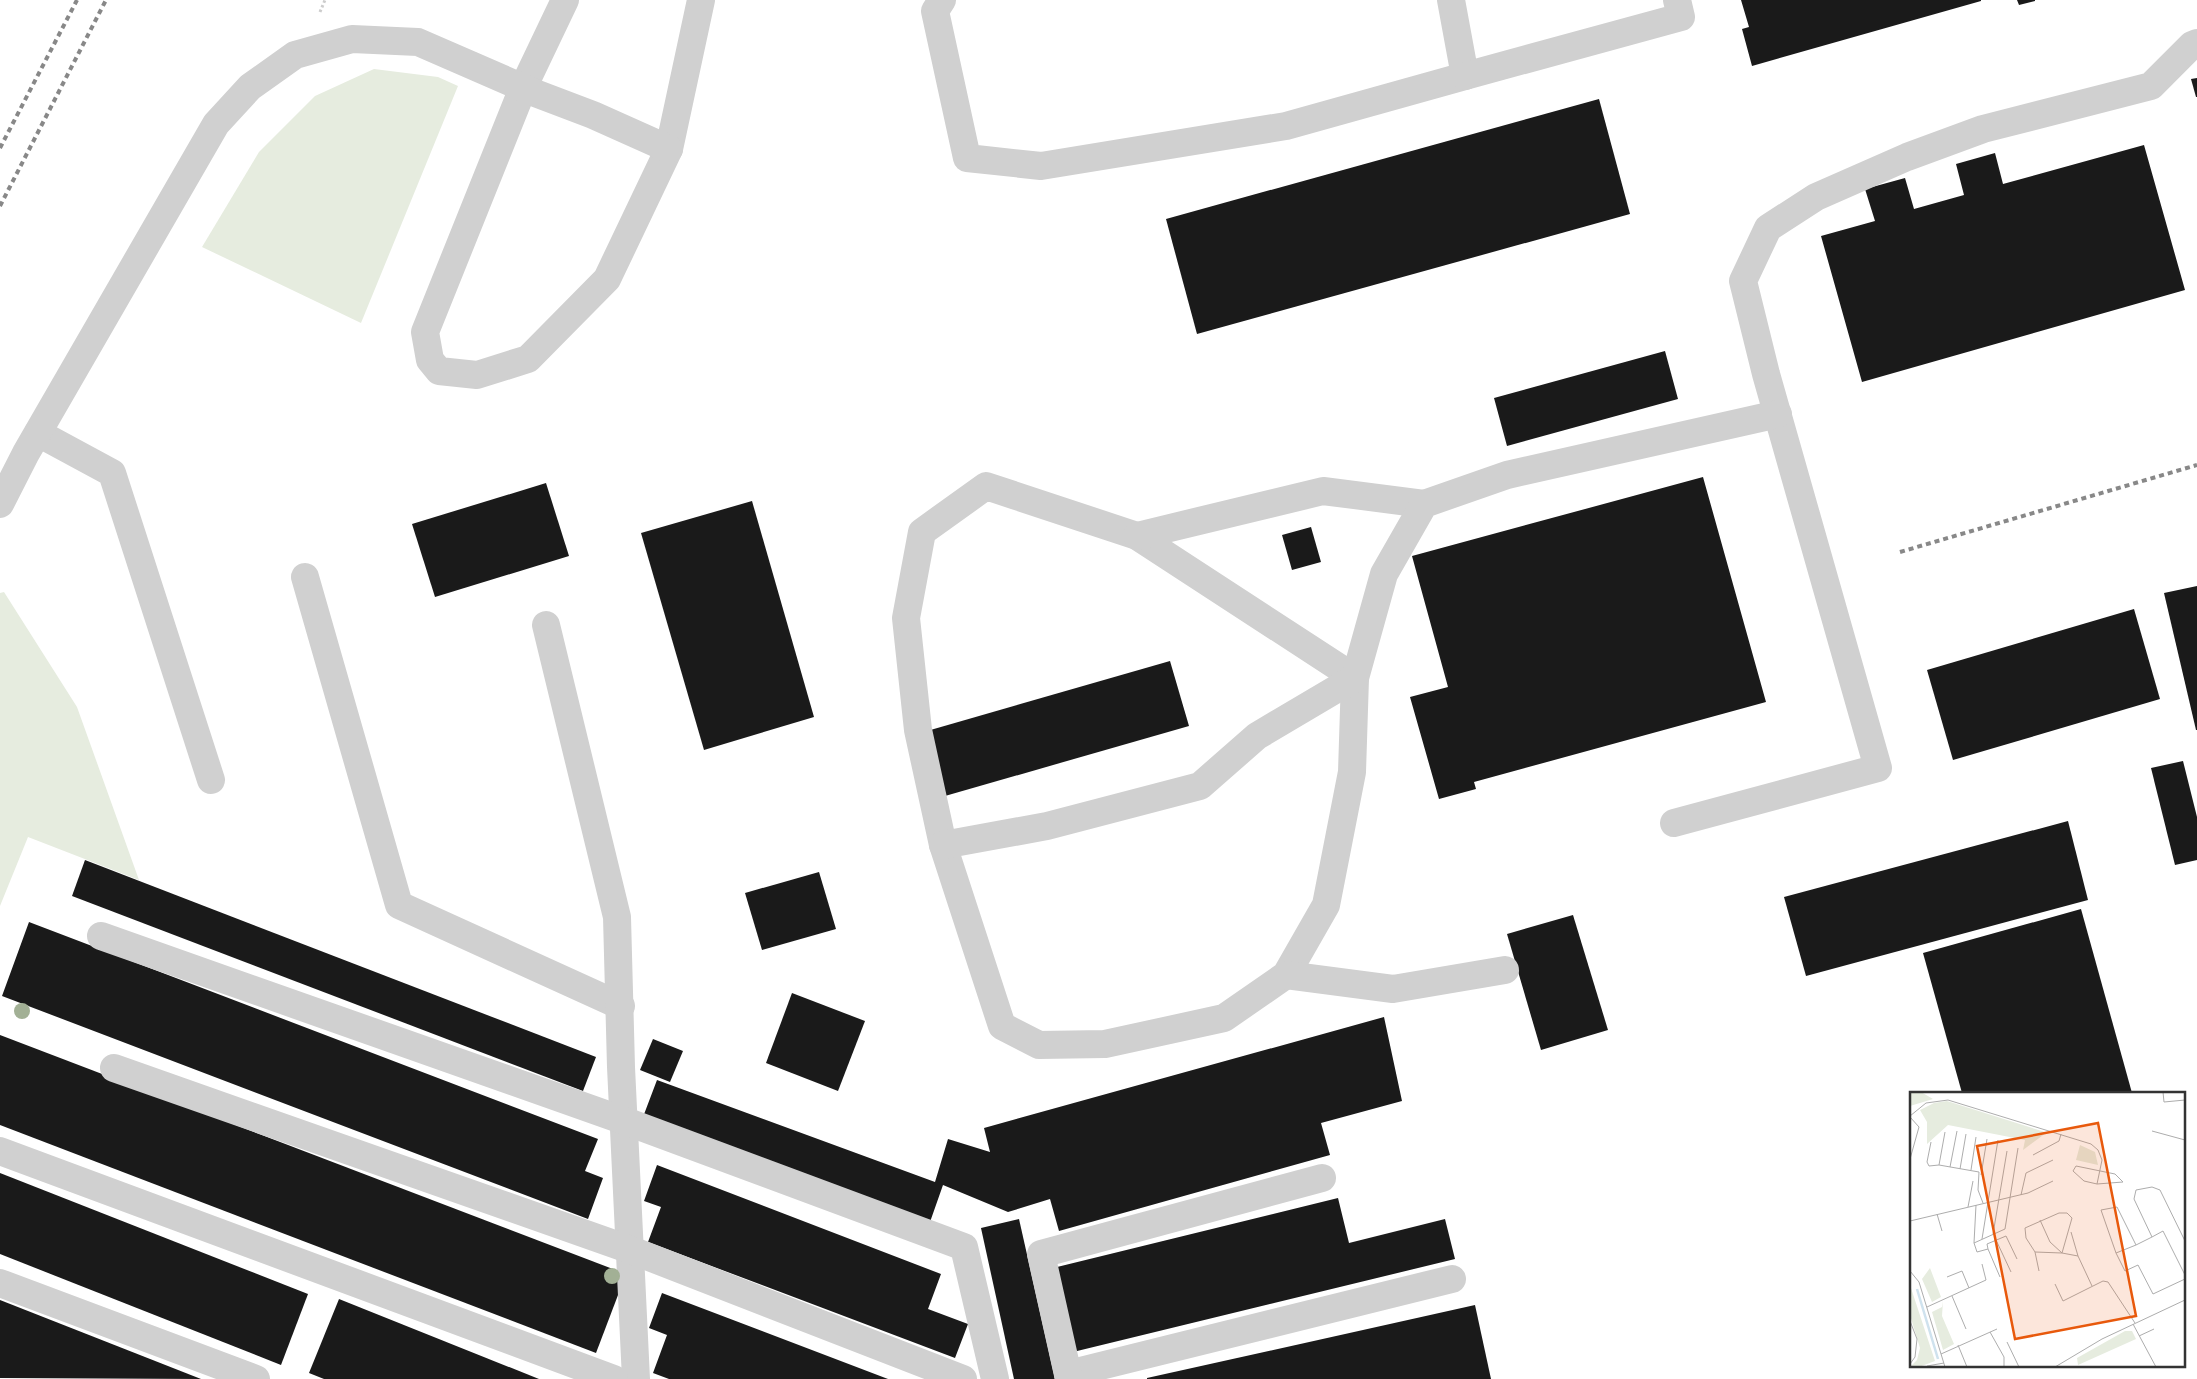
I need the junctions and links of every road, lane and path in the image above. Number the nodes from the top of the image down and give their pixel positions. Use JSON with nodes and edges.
{"nodes":[{"id":1,"x":565,"y":0,"type":"edge"},
{"id":2,"x":701,"y":0,"type":"edge"},
{"id":3,"x":942,"y":0,"type":"edge"},
{"id":4,"x":1450,"y":0,"type":"edge"},
{"id":5,"x":1677,"y":0,"type":"edge"},
{"id":6,"x":2197,"y":43,"type":"edge"},
{"id":7,"x":1465,"y":76,"type":"junction"},
{"id":8,"x":523,"y":88,"type":"junction"},
{"id":9,"x":669,"y":149,"type":"junction"},
{"id":10,"x":1778,"y":414,"type":"junction"},
{"id":11,"x":38,"y":433,"type":"junction"},
{"id":12,"x":0,"y":504,"type":"edge"},
{"id":13,"x":1424,"y":504,"type":"junction"},
{"id":14,"x":1137,"y":536,"type":"junction"},
{"id":15,"x":305,"y":577,"type":"dead end"},
{"id":16,"x":546,"y":625,"type":"dead end"},
{"id":17,"x":1355,"y":678,"type":"junction"},
{"id":18,"x":211,"y":780,"type":"dead end"},
{"id":19,"x":1674,"y":823,"type":"dead end"},
{"id":20,"x":943,"y":845,"type":"junction"},
{"id":21,"x":100,"y":936,"type":"dead end"},
{"id":22,"x":1505,"y":970,"type":"dead end"},
{"id":23,"x":1286,"y":975,"type":"junction"},
{"id":24,"x":621,"y":1006,"type":"junction"},
{"id":25,"x":114,"y":1068,"type":"dead end"},
{"id":26,"x":625,"y":1121,"type":"junction"},
{"id":27,"x":0,"y":1151,"type":"edge"},
{"id":28,"x":1322,"y":1178,"type":"dead end"},
{"id":29,"x":631,"y":1250,"type":"junction"},
{"id":30,"x":1452,"y":1279,"type":"dead end"},
{"id":31,"x":0,"y":1283,"type":"edge"},
{"id":32,"x":1068,"y":1376,"type":"edge"},
{"id":33,"x":256,"y":1379,"type":"edge"},
{"id":34,"x":614,"y":1379,"type":"edge"},
{"id":35,"x":636,"y":1379,"type":"edge"},
{"id":36,"x":964,"y":1379,"type":"edge"},
{"id":37,"x":995,"y":1379,"type":"edge"}],
"edges":[{"from":1,"to":8,"type":"lane"},
{"from":2,"to":9,"type":"lane"},
{"from":3,"to":7,"type":"lane"},
{"from":4,"to":7,"type":"lane"},
{"from":5,"to":7,"type":"lane"},
{"from":6,"to":10,"type":"lane"},
{"from":8,"to":9,"type":"lane"},
{"from":8,"to":9,"type":"lane"},
{"from":8,"to":11,"type":"lane"},
{"from":10,"to":13,"type":"lane"},
{"from":10,"to":19,"type":"lane"},
{"from":11,"to":12,"type":"lane"},
{"from":11,"to":18,"type":"lane"},
{"from":13,"to":14,"type":"lane"},
{"from":13,"to":17,"type":"lane"},
{"from":14,"to":17,"type":"lane"},
{"from":14,"to":20,"type":"lane"},
{"from":15,"to":24,"type":"lane"},
{"from":16,"to":24,"type":"lane"},
{"from":17,"to":20,"type":"lane"},
{"from":17,"to":23,"type":"lane"},
{"from":20,"to":23,"type":"lane"},
{"from":21,"to":26,"type":"lane"},
{"from":22,"to":23,"type":"lane"},
{"from":24,"to":26,"type":"lane"},
{"from":25,"to":29,"type":"lane"},
{"from":26,"to":29,"type":"lane"},
{"from":26,"to":37,"type":"lane"},
{"from":27,"to":34,"type":"lane"},
{"from":28,"to":32,"type":"lane"},
{"from":29,"to":35,"type":"lane"},
{"from":29,"to":36,"type":"lane"},
{"from":30,"to":32,"type":"lane"},
{"from":31,"to":33,"type":"lane"}]}
